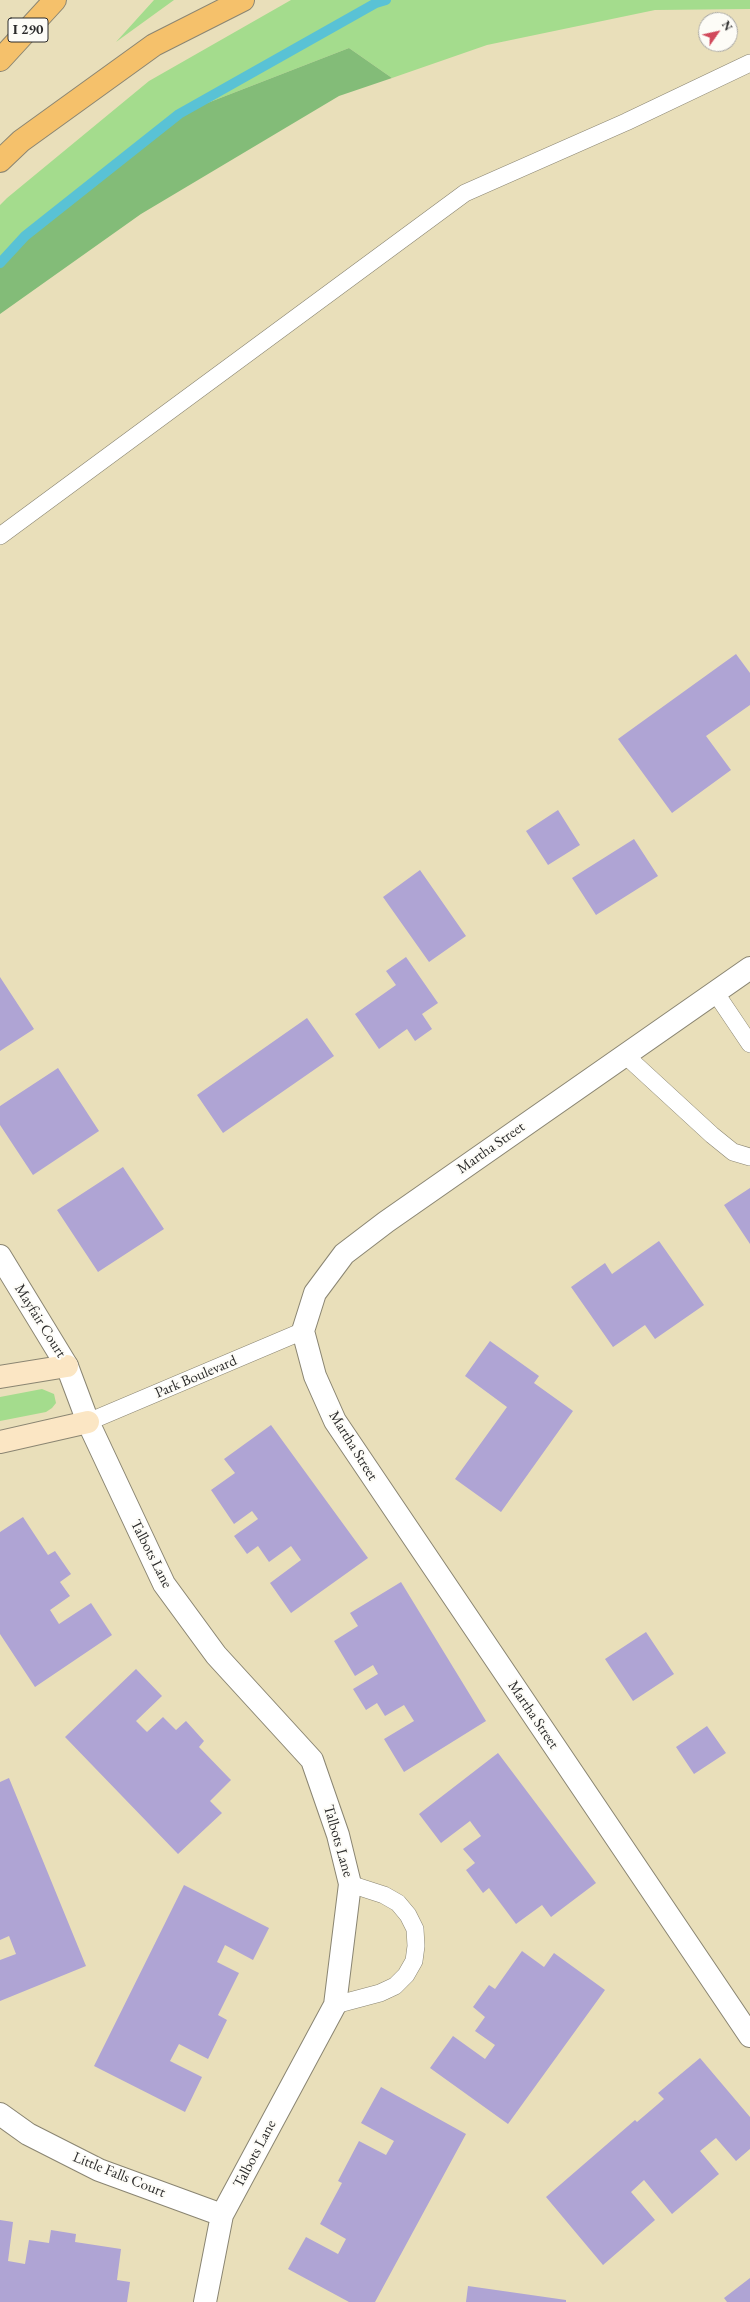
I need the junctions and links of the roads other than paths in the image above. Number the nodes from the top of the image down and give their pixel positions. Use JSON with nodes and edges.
{"nodes":[{"id":1,"x":55,"y":0,"type":"edge"},
{"id":2,"x":243,"y":0,"type":"edge"},
{"id":3,"x":0,"y":60,"type":"edge"},
{"id":4,"x":750,"y":63,"type":"edge"},
{"id":5,"x":0,"y":161,"type":"edge"},
{"id":6,"x":0,"y":536,"type":"edge"},
{"id":7,"x":750,"y":968,"type":"edge"},
{"id":8,"x":715,"y":992,"type":"junction"},
{"id":9,"x":750,"y":1044,"type":"edge"},
{"id":10,"x":625,"y":1055,"type":"junction"},
{"id":11,"x":750,"y":1157,"type":"edge"},
{"id":12,"x":0,"y":1256,"type":"edge"},
{"id":13,"x":303,"y":1332,"type":"junction"},
{"id":14,"x":68,"y":1366,"type":"junction"},
{"id":15,"x":0,"y":1377,"type":"edge"},
{"id":16,"x":88,"y":1422,"type":"junction"},
{"id":17,"x":0,"y":1442,"type":"edge"},
{"id":18,"x":350,"y":1884,"type":"junction"},
{"id":19,"x":335,"y":2005,"type":"junction"},
{"id":20,"x":750,"y":2036,"type":"edge"},
{"id":21,"x":0,"y":2114,"type":"edge"},
{"id":22,"x":222,"y":2215,"type":"junction"},
{"id":23,"x":205,"y":2302,"type":"edge"}],
"edges":[{"from":1,"to":3,"type":"highway","number":"I 290"},
{"from":2,"to":5,"type":"highway"},
{"from":4,"to":6,"type":"lane"},
{"from":7,"to":8,"type":"street","name":"Martha Street"},
{"from":8,"to":9,"type":"lane"},
{"from":8,"to":10,"type":"street","name":"Martha Street"},
{"from":10,"to":11,"type":"lane"},
{"from":10,"to":13,"type":"street","name":"Martha Street"},
{"from":12,"to":14,"type":"street","name":"Mayfair Court"},
{"from":13,"to":16,"type":"lane","name":"Park Boulevard"},
{"from":13,"to":20,"type":"street","name":"Martha Street"},
{"from":14,"to":15,"type":"street"},
{"from":14,"to":16,"type":"street"},
{"from":16,"to":17,"type":"street","name":"Park Boulevard"},
{"from":16,"to":18,"type":"street","name":"Talbots Lane"},
{"from":18,"to":19,"type":"street","name":"Talbots Lane"},
{"from":18,"to":19,"type":"lane"},
{"from":19,"to":22,"type":"street","name":"Talbots Lane"},
{"from":21,"to":22,"type":"street","name":"Little Falls Court"},
{"from":22,"to":23,"type":"street","name":"Talbots Lane"}]}
